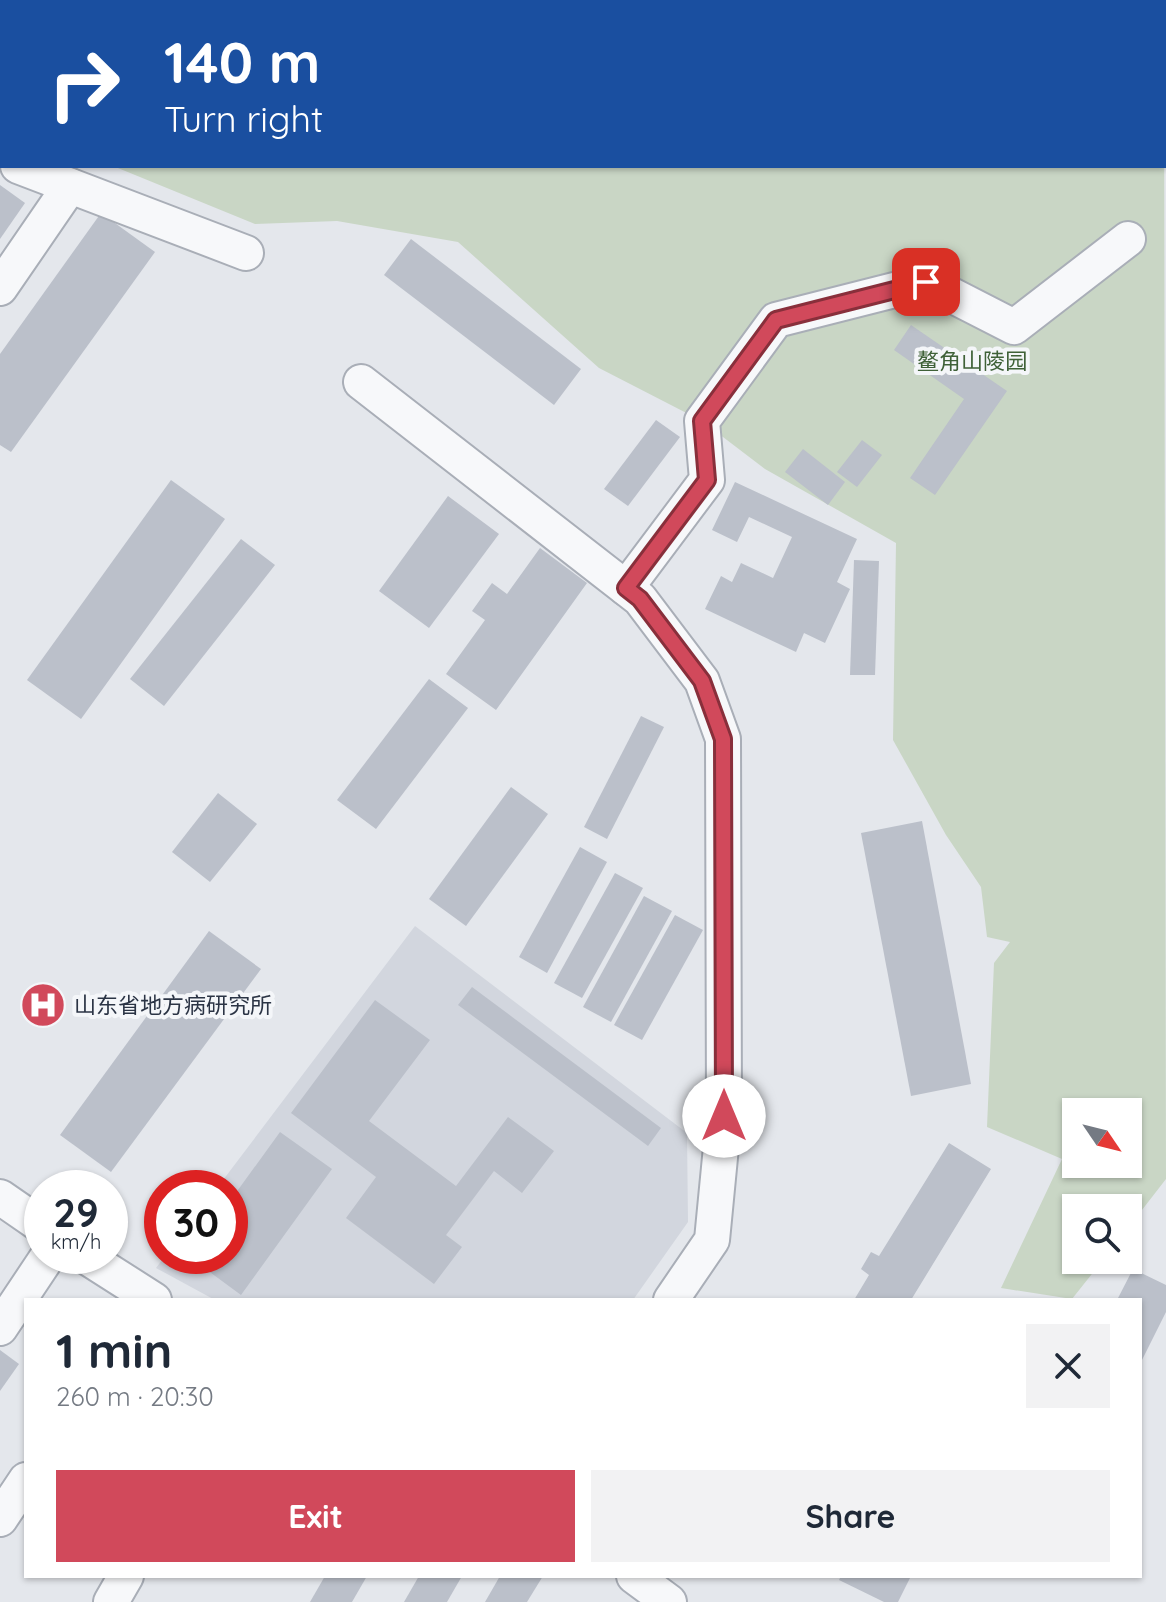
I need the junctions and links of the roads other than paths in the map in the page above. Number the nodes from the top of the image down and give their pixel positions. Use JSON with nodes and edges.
{"nodes":[{"id":1,"x":23,"y":168,"type":"edge"},
{"id":2,"x":70,"y":186,"type":"junction"},
{"id":3,"x":1128,"y":239,"type":"dead end"},
{"id":4,"x":246,"y":253,"type":"dead end"},
{"id":5,"x":0,"y":288,"type":"edge"},
{"id":6,"x":361,"y":382,"type":"dead end"},
{"id":7,"x":626,"y":588,"type":"junction"},
{"id":8,"x":0,"y":1197,"type":"edge"},
{"id":9,"x":24,"y":1214,"type":"edge"},
{"id":10,"x":36,"y":1274,"type":"edge"},
{"id":11,"x":113,"y":1274,"type":"edge"},
{"id":12,"x":151,"y":1298,"type":"edge"},
{"id":13,"x":672,"y":1298,"type":"edge"},
{"id":14,"x":14,"y":1308,"type":"edge"},
{"id":15,"x":24,"y":1483,"type":"edge"},
{"id":16,"x":0,"y":1519,"type":"edge"},
{"id":17,"x":125,"y":1578,"type":"edge"},
{"id":18,"x":637,"y":1578,"type":"edge"},
{"id":19,"x":111,"y":1602,"type":"edge"},
{"id":20,"x":669,"y":1602,"type":"edge"}],
"edges":[{"from":1,"to":2,"type":"street"},
{"from":2,"to":4,"type":"street"},
{"from":2,"to":5,"type":"street"},
{"from":3,"to":7,"type":"street"},
{"from":6,"to":7,"type":"street"},
{"from":7,"to":13,"type":"street"},
{"from":8,"to":9,"type":"street"},
{"from":10,"to":14,"type":"street"},
{"from":11,"to":12,"type":"street"},
{"from":15,"to":16,"type":"street"},
{"from":17,"to":19,"type":"street"},
{"from":18,"to":20,"type":"street"}]}
